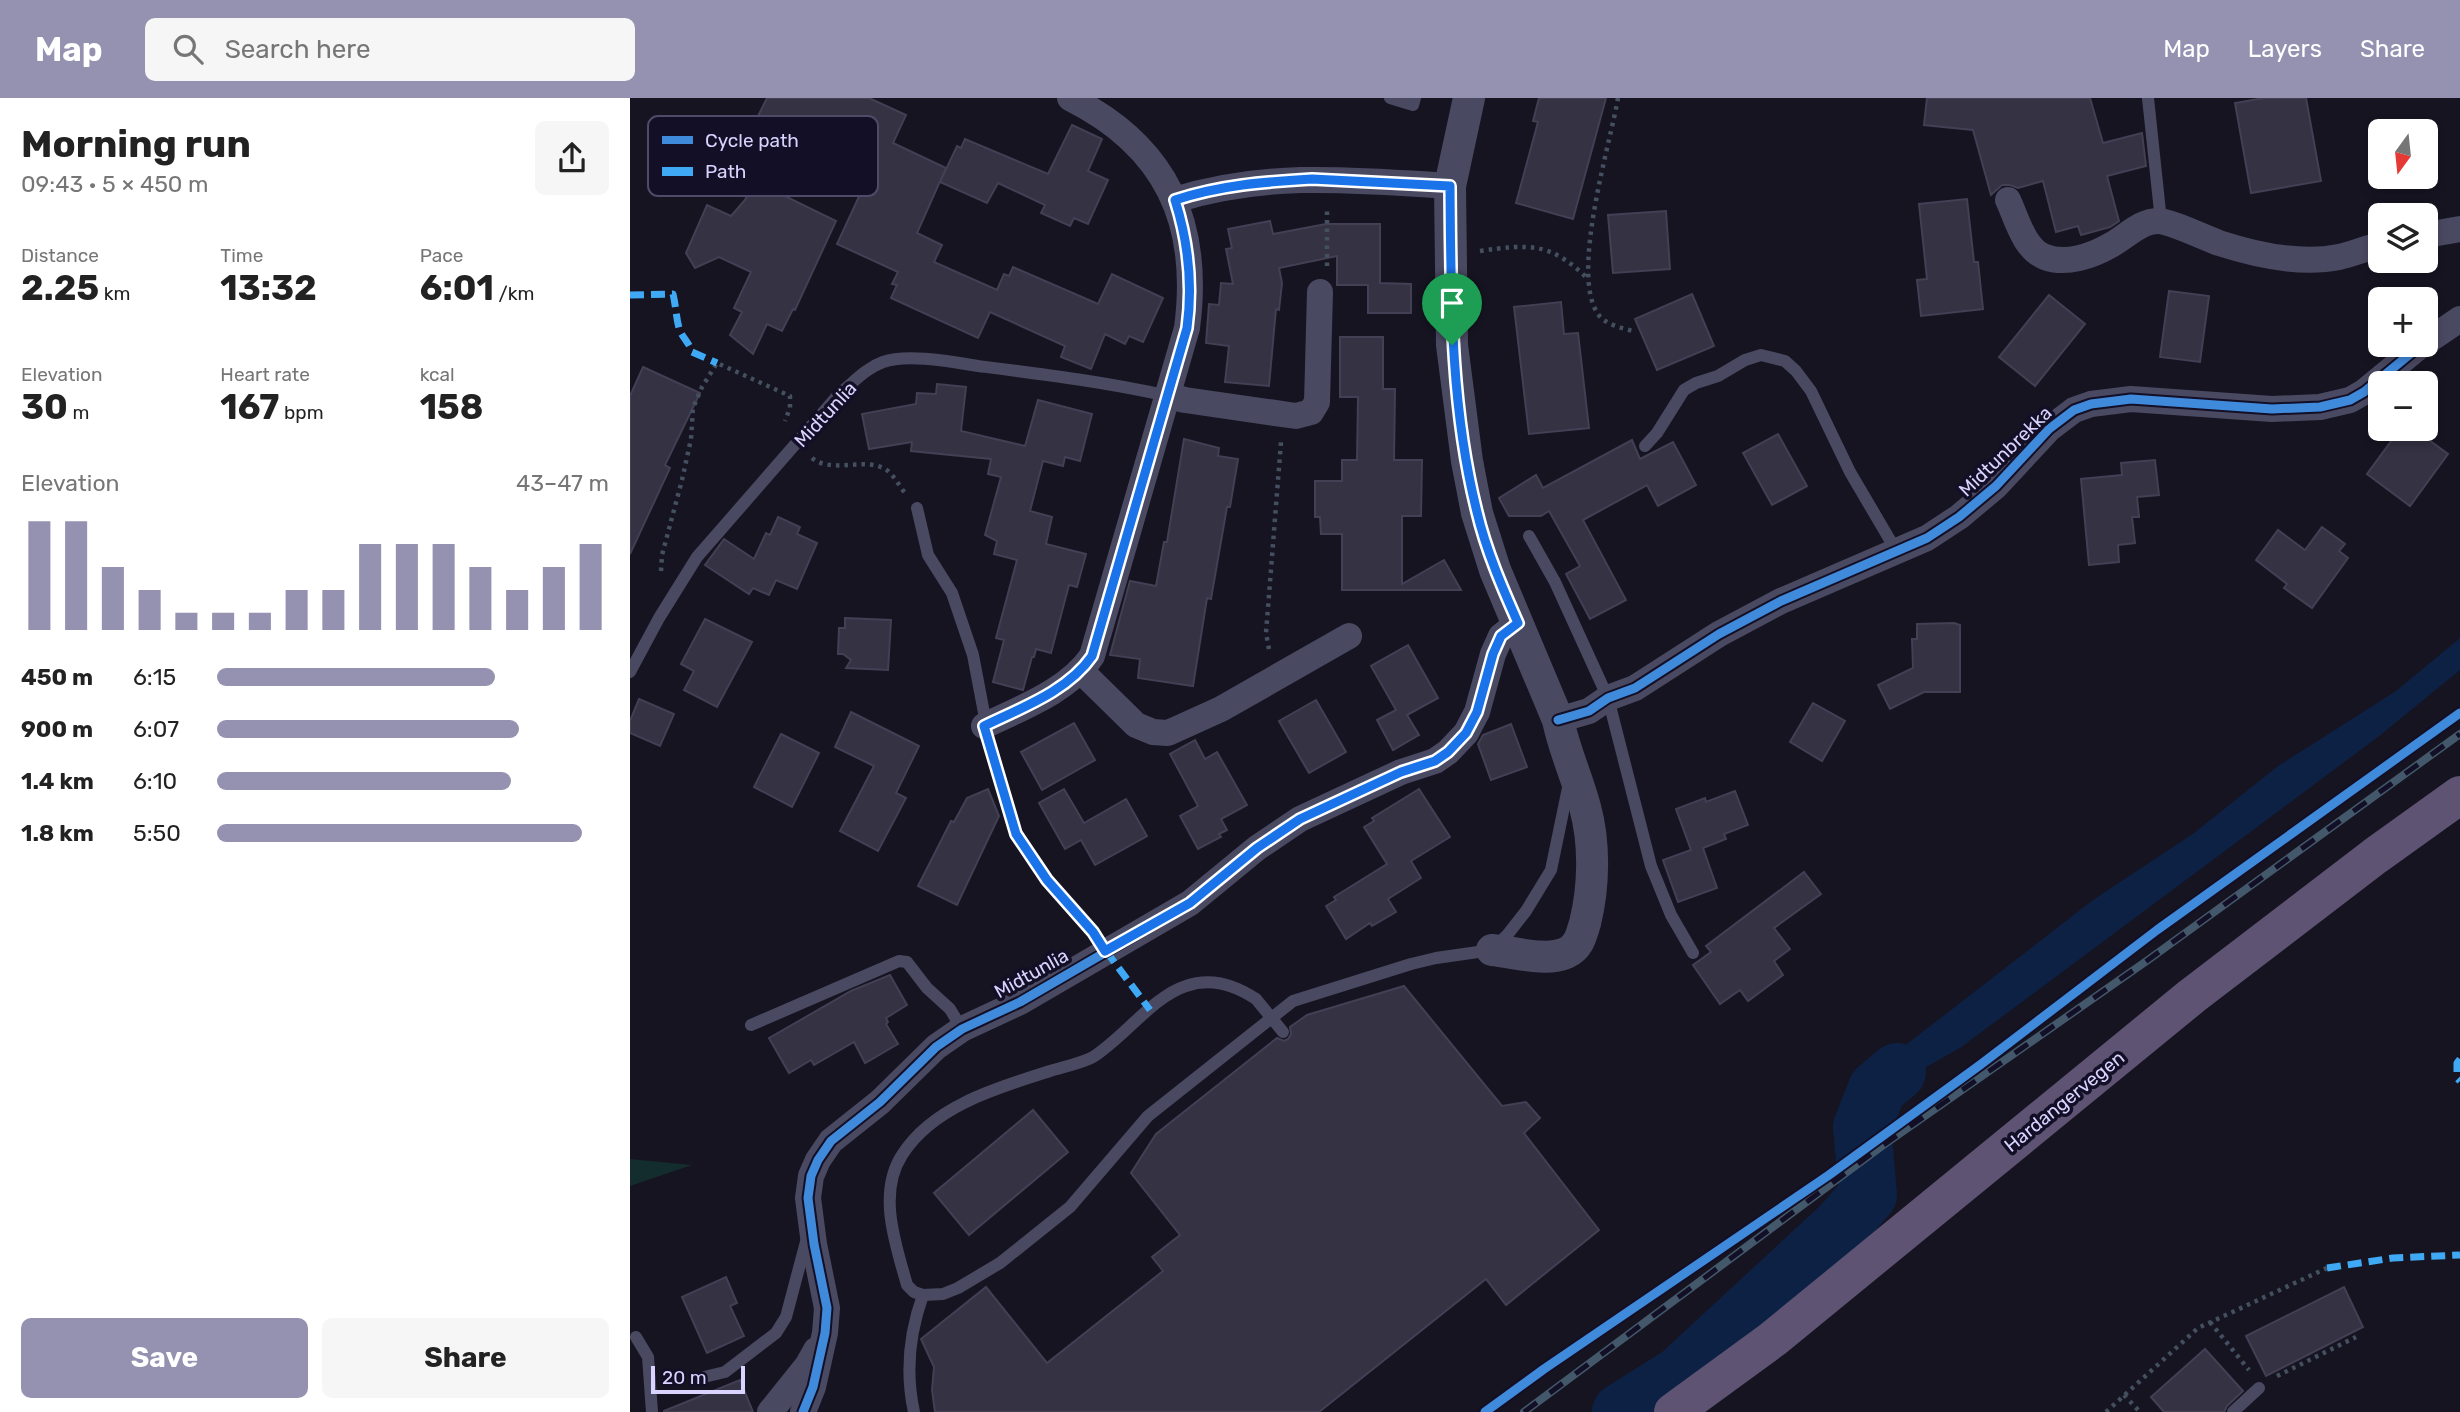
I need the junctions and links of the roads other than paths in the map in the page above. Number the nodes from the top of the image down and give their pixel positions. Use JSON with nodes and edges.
{"nodes":[{"id":1,"x":1070,"y":98,"type":"edge"},
{"id":2,"x":1390,"y":98,"type":"edge"},
{"id":3,"x":1415,"y":98,"type":"edge"},
{"id":4,"x":1469,"y":98,"type":"edge"},
{"id":5,"x":2147,"y":98,"type":"edge"},
{"id":6,"x":1450,"y":186,"type":"junction"},
{"id":7,"x":1175,"y":200,"type":"junction"},
{"id":8,"x":2008,"y":200,"type":"dead end"},
{"id":9,"x":2161,"y":221,"type":"junction"},
{"id":10,"x":2460,"y":229,"type":"edge"},
{"id":11,"x":2438,"y":233,"type":"edge"},
{"id":12,"x":2368,"y":249,"type":"edge"},
{"id":13,"x":1320,"y":292,"type":"road end"},
{"id":14,"x":2460,"y":319,"type":"edge"},
{"id":15,"x":2438,"y":333,"type":"edge"},
{"id":16,"x":2406,"y":357,"type":"edge"},
{"id":17,"x":1168,"y":396,"type":"junction"},
{"id":18,"x":1645,"y":446,"type":"dead end"},
{"id":19,"x":917,"y":508,"type":"dead end"},
{"id":20,"x":1529,"y":536,"type":"dead end"},
{"id":21,"x":1897,"y":552,"type":"junction"},
{"id":22,"x":1518,"y":623,"type":"junction"},
{"id":23,"x":1349,"y":636,"type":"dead end"},
{"id":24,"x":1081,"y":671,"type":"junction"},
{"id":25,"x":630,"y":672,"type":"edge"},
{"id":26,"x":1608,"y":698,"type":"junction"},
{"id":27,"x":1558,"y":720,"type":"junction"},
{"id":28,"x":984,"y":726,"type":"junction"},
{"id":29,"x":1572,"y":765,"type":"junction"},
{"id":30,"x":2460,"y":795,"type":"edge"},
{"id":31,"x":1492,"y":950,"type":"junction"},
{"id":32,"x":1105,"y":951,"type":"junction"},
{"id":33,"x":1693,"y":953,"type":"dead end"},
{"id":34,"x":751,"y":1025,"type":"dead end"},
{"id":35,"x":962,"y":1029,"type":"junction"},
{"id":36,"x":1283,"y":1032,"type":"dead end"},
{"id":37,"x":811,"y":1224,"type":"junction"},
{"id":38,"x":923,"y":1295,"type":"junction"},
{"id":39,"x":825,"y":1333,"type":"junction"},
{"id":40,"x":636,"y":1338,"type":"dead end"},
{"id":41,"x":704,"y":1377,"type":"dead end"},
{"id":42,"x":2259,"y":1388,"type":"road end"},
{"id":43,"x":652,"y":1412,"type":"edge"},
{"id":44,"x":770,"y":1412,"type":"edge"},
{"id":45,"x":803,"y":1412,"type":"edge"},
{"id":46,"x":914,"y":1412,"type":"edge"},
{"id":47,"x":1672,"y":1412,"type":"edge"},
{"id":48,"x":2233,"y":1412,"type":"edge"}],
"edges":[{"from":1,"to":7,"type":"street"},
{"from":2,"to":3,"type":"lane"},
{"from":4,"to":6,"type":"street"},
{"from":5,"to":9,"type":"lane"},
{"from":6,"to":7,"type":"street"},
{"from":6,"to":22,"type":"street"},
{"from":7,"to":17,"type":"street"},
{"from":8,"to":9,"type":"street"},
{"from":9,"to":12,"type":"street"},
{"from":10,"to":11,"type":"street"},
{"from":13,"to":17,"type":"street","name":"Midtunlia"},
{"from":14,"to":15,"type":"street","name":"Midtunbrekka"},
{"from":16,"to":21,"type":"street","name":"Midtunbrekka"},
{"from":17,"to":24,"type":"street"},
{"from":17,"to":25,"type":"lane","name":"Midtunlia"},
{"from":18,"to":21,"type":"lane"},
{"from":19,"to":28,"type":"lane"},
{"from":20,"to":26,"type":"lane"},
{"from":21,"to":26,"type":"street","name":"Midtunbrekka"},
{"from":22,"to":27,"type":"street"},
{"from":22,"to":32,"type":"street","name":"Midtunlia"},
{"from":23,"to":24,"type":"street"},
{"from":24,"to":28,"type":"street"},
{"from":26,"to":27,"type":"street","name":"Midtunbrekka"},
{"from":26,"to":33,"type":"lane"},
{"from":27,"to":29,"type":"street"},
{"from":28,"to":32,"type":"lane"},
{"from":29,"to":31,"type":"lane"},
{"from":29,"to":31,"type":"street"},
{"from":30,"to":47,"type":"main road","name":"Hardangervegen"},
{"from":31,"to":38,"type":"lane"},
{"from":32,"to":35,"type":"street","name":"Midtunlia"},
{"from":34,"to":35,"type":"lane"},
{"from":35,"to":37,"type":"street","name":"Midtunlia"},
{"from":36,"to":38,"type":"lane","bridge":true},
{"from":37,"to":39,"type":"street","name":"Midtunlia"},
{"from":37,"to":41,"type":"lane","name":"Midtunlia"},
{"from":38,"to":46,"type":"lane"},
{"from":39,"to":44,"type":"street","name":"Midtunlia"},
{"from":39,"to":45,"type":"street","name":"Midtunlia"},
{"from":40,"to":43,"type":"lane"},
{"from":42,"to":48,"type":"lane"}]}
